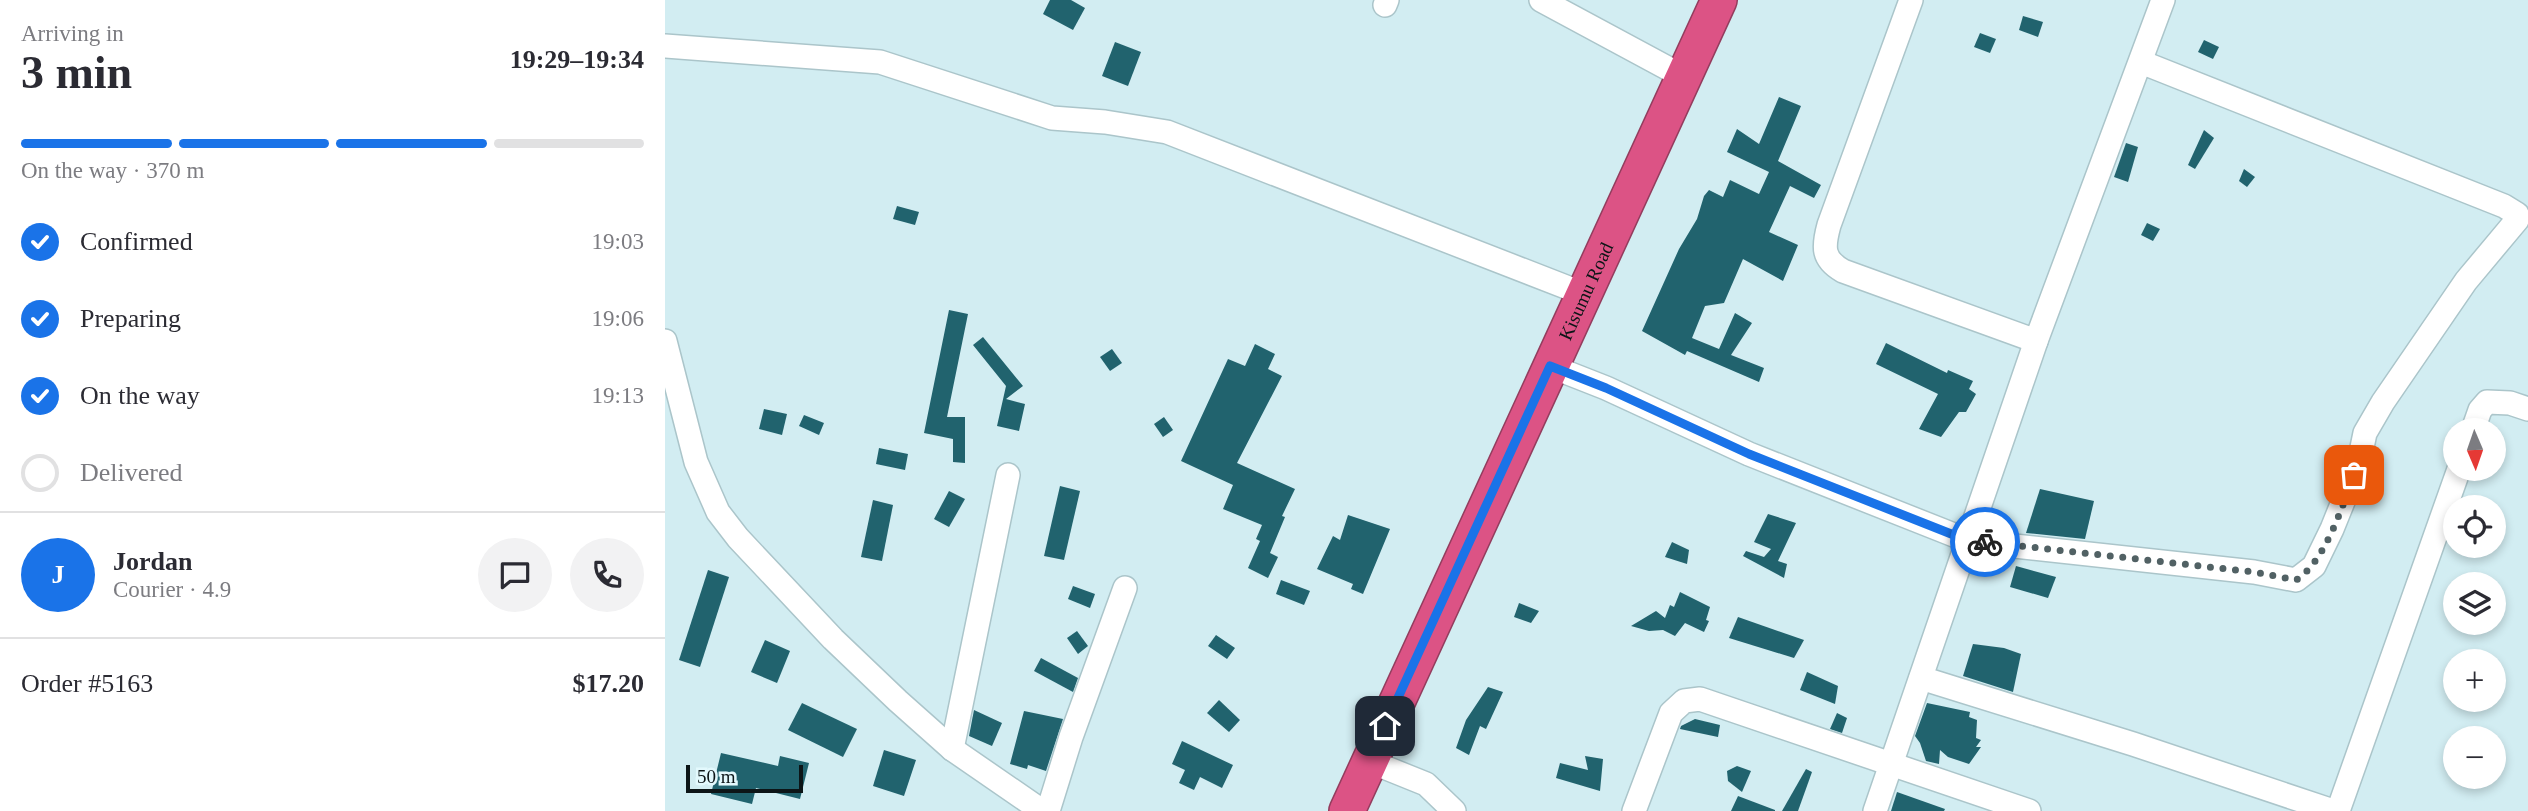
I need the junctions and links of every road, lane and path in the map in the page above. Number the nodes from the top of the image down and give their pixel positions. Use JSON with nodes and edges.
{"nodes":[{"id":1,"x":1541,"y":0,"type":"edge"},
{"id":2,"x":1719,"y":0,"type":"edge"},
{"id":3,"x":1912,"y":0,"type":"edge"},
{"id":4,"x":2163,"y":0,"type":"edge"},
{"id":5,"x":665,"y":46,"type":"edge"},
{"id":6,"x":2141,"y":62,"type":"junction"},
{"id":7,"x":1684,"y":77,"type":"junction"},
{"id":8,"x":1584,"y":294,"type":"junction"},
{"id":9,"x":665,"y":341,"type":"edge"},
{"id":10,"x":2036,"y":341,"type":"junction"},
{"id":11,"x":1550,"y":366,"type":"junction"},
{"id":12,"x":2528,"y":409,"type":"edge"},
{"id":13,"x":2477,"y":418,"type":"edge"},
{"id":14,"x":1009,"y":475,"type":"dead end"},
{"id":15,"x":2455,"y":481,"type":"edge"},
{"id":16,"x":1969,"y":541,"type":"junction"},
{"id":17,"x":1125,"y":588,"type":"dead end"},
{"id":18,"x":1921,"y":678,"type":"junction"},
{"id":19,"x":952,"y":748,"type":"junction"},
{"id":20,"x":1369,"y":761,"type":"junction"},
{"id":21,"x":1891,"y":765,"type":"junction"},
{"id":22,"x":1042,"y":811,"type":"edge"},
{"id":23,"x":1048,"y":811,"type":"edge"},
{"id":24,"x":1347,"y":811,"type":"edge"},
{"id":25,"x":1454,"y":811,"type":"edge"},
{"id":26,"x":1634,"y":811,"type":"edge"},
{"id":27,"x":1875,"y":811,"type":"edge"},
{"id":28,"x":2029,"y":811,"type":"edge"},
{"id":29,"x":2335,"y":811,"type":"edge"}],
"edges":[{"from":1,"to":7,"type":"street"},
{"from":2,"to":7,"type":"highway","name":"Kisumu Road"},
{"from":3,"to":10,"type":"street"},
{"from":4,"to":6,"type":"street"},
{"from":5,"to":8,"type":"street"},
{"from":6,"to":10,"type":"street"},
{"from":6,"to":16,"type":"street"},
{"from":7,"to":8,"type":"highway","name":"Kisumu Road"},
{"from":8,"to":11,"type":"highway","name":"Kisumu Road"},
{"from":9,"to":19,"type":"street"},
{"from":10,"to":16,"type":"street"},
{"from":11,"to":16,"type":"street"},
{"from":11,"to":20,"type":"highway","name":"Kisumu Road"},
{"from":12,"to":13,"type":"street"},
{"from":14,"to":19,"type":"street"},
{"from":15,"to":29,"type":"street"},
{"from":16,"to":18,"type":"street"},
{"from":17,"to":23,"type":"street"},
{"from":18,"to":21,"type":"street"},
{"from":18,"to":29,"type":"street"},
{"from":19,"to":22,"type":"street"},
{"from":20,"to":24,"type":"highway","name":"Kisumu Road"},
{"from":20,"to":25,"type":"street"},
{"from":21,"to":26,"type":"street"},
{"from":21,"to":27,"type":"street"},
{"from":21,"to":28,"type":"street"}]}
